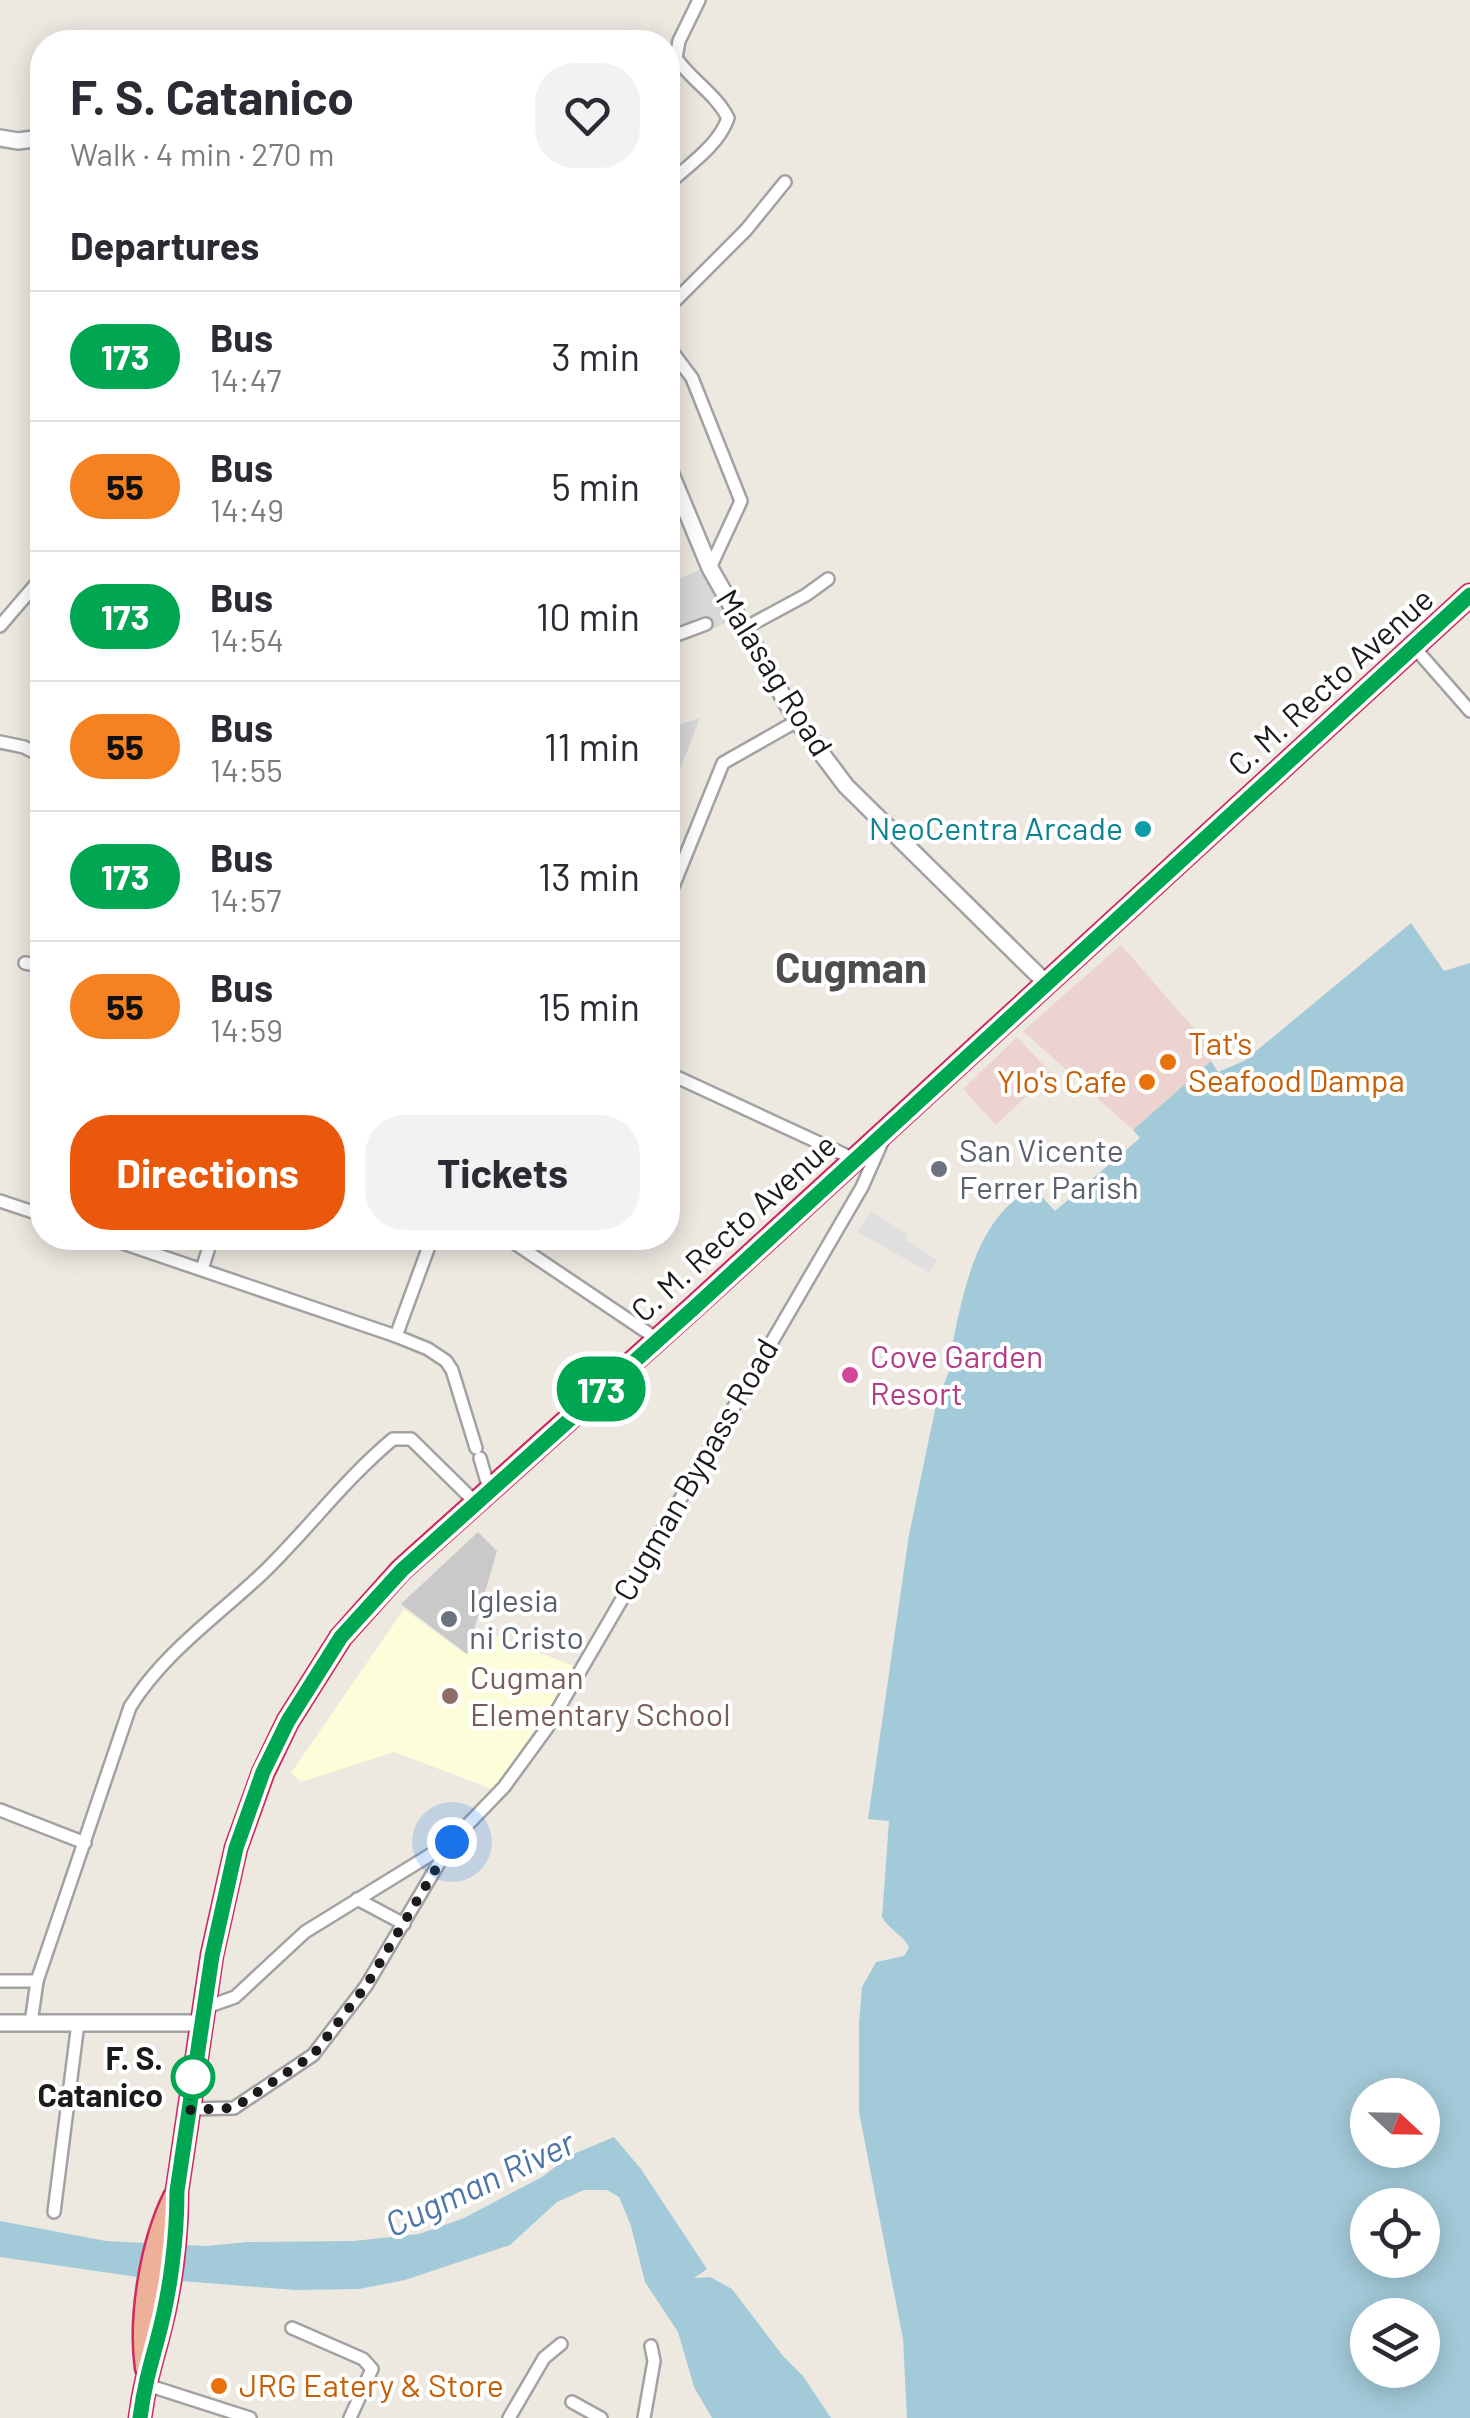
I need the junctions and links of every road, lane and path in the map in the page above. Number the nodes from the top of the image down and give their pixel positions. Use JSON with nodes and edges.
{"nodes":[{"id":1,"x":699,"y":0,"type":"edge"},
{"id":2,"x":680,"y":38,"type":"edge"},
{"id":3,"x":680,"y":64,"type":"edge"},
{"id":4,"x":0,"y":138,"type":"edge"},
{"id":5,"x":30,"y":140,"type":"edge"},
{"id":6,"x":680,"y":173,"type":"edge"},
{"id":7,"x":785,"y":182,"type":"dead end"},
{"id":8,"x":680,"y":296,"type":"edge"},
{"id":9,"x":680,"y":362,"type":"edge"},
{"id":10,"x":680,"y":496,"type":"edge"},
{"id":11,"x":710,"y":568,"type":"junction"},
{"id":12,"x":828,"y":578,"type":"dead end"},
{"id":13,"x":30,"y":591,"type":"edge"},
{"id":14,"x":1470,"y":595,"type":"edge"},
{"id":15,"x":706,"y":624,"type":"dead end"},
{"id":16,"x":0,"y":626,"type":"edge"},
{"id":17,"x":743,"y":629,"type":"junction"},
{"id":18,"x":680,"y":634,"type":"edge"},
{"id":19,"x":1414,"y":647,"type":"junction"},
{"id":20,"x":1470,"y":711,"type":"edge"},
{"id":21,"x":797,"y":721,"type":"junction"},
{"id":22,"x":0,"y":742,"type":"edge"},
{"id":23,"x":30,"y":752,"type":"edge"},
{"id":24,"x":680,"y":869,"type":"edge"},
{"id":25,"x":25,"y":962,"type":"dead end"},
{"id":26,"x":30,"y":963,"type":"edge"},
{"id":27,"x":1045,"y":982,"type":"junction"},
{"id":28,"x":680,"y":1079,"type":"edge"},
{"id":29,"x":886,"y":1131,"type":"junction"},
{"id":30,"x":854,"y":1159,"type":"junction"},
{"id":31,"x":0,"y":1201,"type":"edge"},
{"id":32,"x":30,"y":1211,"type":"edge"},
{"id":33,"x":144,"y":1250,"type":"edge"},
{"id":34,"x":208,"y":1250,"type":"edge"},
{"id":35,"x":428,"y":1250,"type":"edge"},
{"id":36,"x":525,"y":1250,"type":"edge"},
{"id":37,"x":202,"y":1269,"type":"junction"},
{"id":38,"x":396,"y":1336,"type":"junction"},
{"id":39,"x":657,"y":1339,"type":"junction"},
{"id":40,"x":484,"y":1498,"type":"junction"},
{"id":41,"x":0,"y":1810,"type":"edge"},
{"id":42,"x":452,"y":1842,"type":"junction"},
{"id":43,"x":85,"y":1843,"type":"junction"},
{"id":44,"x":357,"y":1899,"type":"junction"},
{"id":45,"x":404,"y":1924,"type":"junction"},
{"id":46,"x":0,"y":1981,"type":"edge"},
{"id":47,"x":37,"y":1981,"type":"junction"},
{"id":48,"x":202,"y":2015,"type":"junction"},
{"id":49,"x":0,"y":2023,"type":"edge"},
{"id":50,"x":31,"y":2023,"type":"junction"},
{"id":51,"x":78,"y":2023,"type":"junction"},
{"id":52,"x":188,"y":2110,"type":"junction"},
{"id":53,"x":54,"y":2212,"type":"dead end"},
{"id":54,"x":292,"y":2328,"type":"dead end"},
{"id":55,"x":561,"y":2344,"type":"dead end"},
{"id":56,"x":651,"y":2346,"type":"dead end"},
{"id":57,"x":145,"y":2378,"type":"junction"},
{"id":58,"x":572,"y":2402,"type":"dead end"},
{"id":59,"x":140,"y":2418,"type":"edge"},
{"id":60,"x":250,"y":2418,"type":"edge"},
{"id":61,"x":350,"y":2418,"type":"edge"},
{"id":62,"x":509,"y":2418,"type":"edge"},
{"id":63,"x":602,"y":2418,"type":"edge"},
{"id":64,"x":644,"y":2418,"type":"edge"}],
"edges":[{"from":1,"to":2,"type":"street"},
{"from":3,"to":6,"type":"street"},
{"from":4,"to":5,"type":"street"},
{"from":7,"to":8,"type":"street"},
{"from":9,"to":11,"type":"street"},
{"from":10,"to":11,"type":"street","name":"Malasag Road"},
{"from":11,"to":17,"type":"street","name":"Malasag Road"},
{"from":12,"to":17,"type":"street"},
{"from":13,"to":16,"type":"street"},
{"from":14,"to":19,"type":"highway","name":"C. M. Recto Avenue"},
{"from":15,"to":18,"type":"street"},
{"from":17,"to":21,"type":"street","name":"Malasag Road"},
{"from":19,"to":20,"type":"street"},
{"from":19,"to":27,"type":"highway","name":"C. M. Recto Avenue"},
{"from":21,"to":24,"type":"street"},
{"from":21,"to":27,"type":"street","name":"Malasag Road"},
{"from":22,"to":23,"type":"street"},
{"from":25,"to":26,"type":"street"},
{"from":27,"to":29,"type":"highway","name":"C. M. Recto Avenue"},
{"from":28,"to":30,"type":"street"},
{"from":29,"to":30,"type":"highway","name":"C. M. Recto Avenue"},
{"from":29,"to":42,"type":"street","name":"Cugman Bypass Road"},
{"from":30,"to":39,"type":"highway","name":"C. M. Recto Avenue"},
{"from":31,"to":32,"type":"street"},
{"from":33,"to":37,"type":"street"},
{"from":34,"to":37,"type":"street"},
{"from":35,"to":38,"type":"street"},
{"from":36,"to":39,"type":"street"},
{"from":37,"to":38,"type":"street"},
{"from":38,"to":40,"type":"street"},
{"from":39,"to":40,"type":"highway","name":"C. M. Recto Avenue"},
{"from":40,"to":43,"type":"street"},
{"from":40,"to":48,"type":"highway","name":"C. M. Recto Avenue"},
{"from":41,"to":43,"type":"street"},
{"from":42,"to":44,"type":"street","name":"Cugman Bypass Road"},
{"from":42,"to":45,"type":"street"},
{"from":43,"to":47,"type":"street"},
{"from":44,"to":45,"type":"street"},
{"from":44,"to":48,"type":"street","name":"Cugman Bypass Road"},
{"from":45,"to":52,"type":"street"},
{"from":46,"to":47,"type":"street"},
{"from":47,"to":50,"type":"street"},
{"from":48,"to":51,"type":"street"},
{"from":48,"to":52,"type":"highway","name":"C. M. Recto Avenue"},
{"from":49,"to":50,"type":"street"},
{"from":50,"to":51,"type":"street"},
{"from":51,"to":53,"type":"street"},
{"from":52,"to":57,"type":"highway","name":"C. M. Recto Avenue"},
{"from":54,"to":61,"type":"street"},
{"from":55,"to":62,"type":"street"},
{"from":56,"to":64,"type":"street"},
{"from":57,"to":59,"type":"highway","name":"C. M. Recto Avenue"},
{"from":57,"to":60,"type":"street"},
{"from":58,"to":63,"type":"street"}]}
